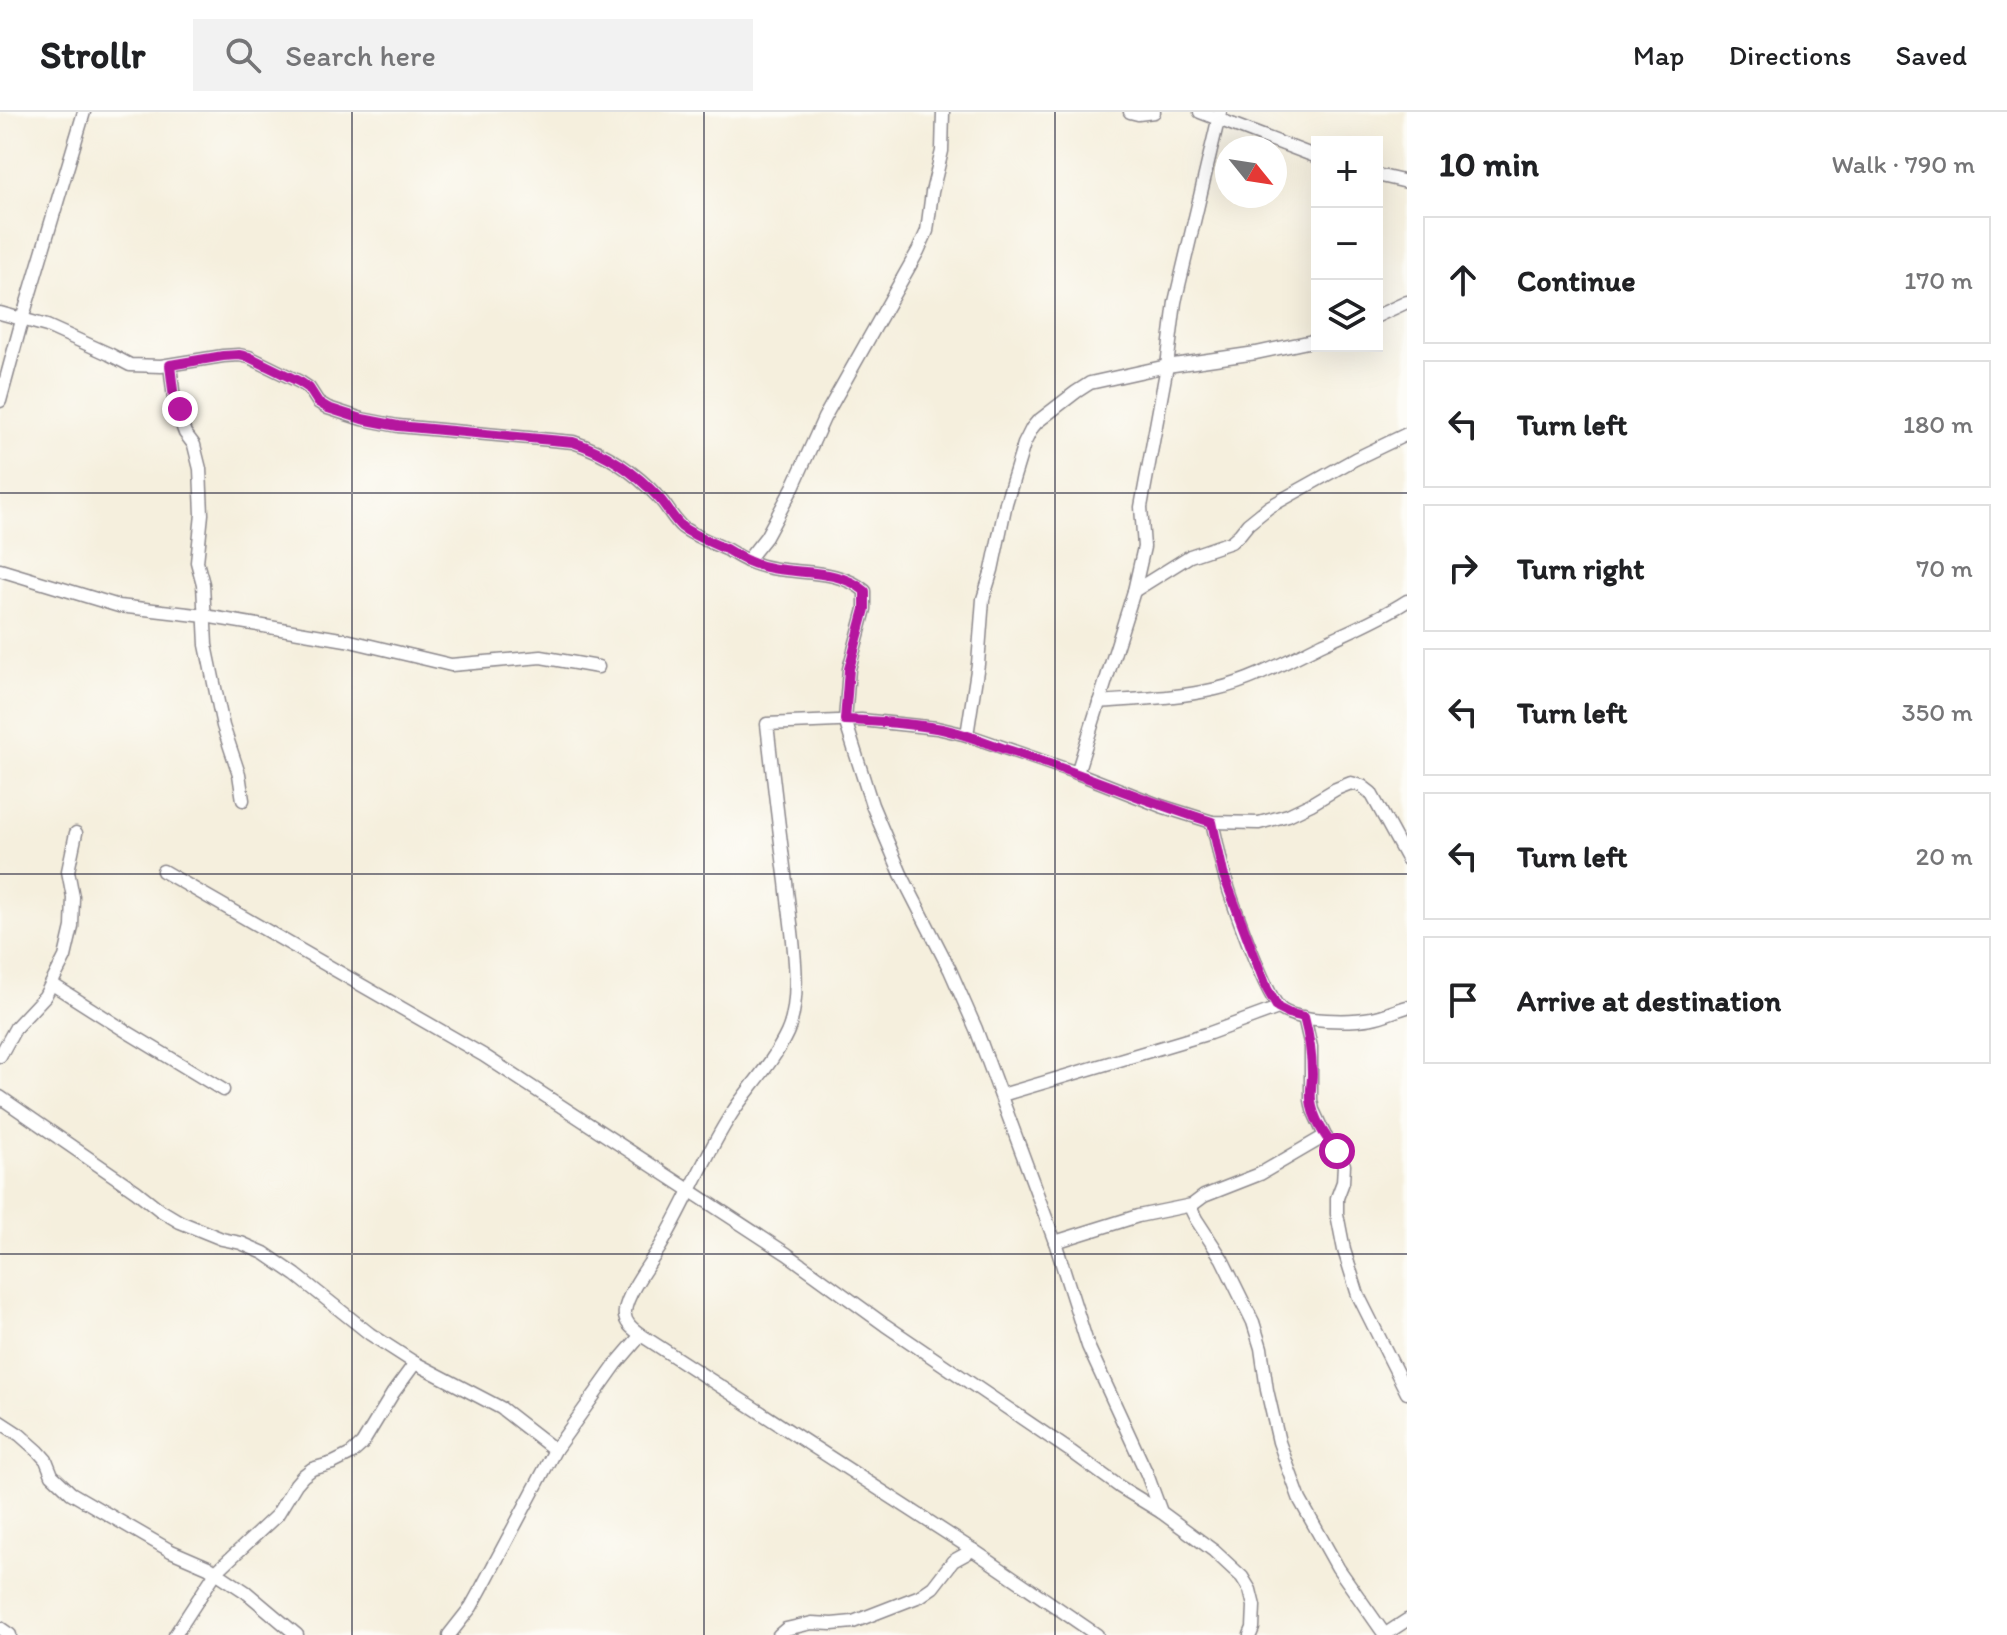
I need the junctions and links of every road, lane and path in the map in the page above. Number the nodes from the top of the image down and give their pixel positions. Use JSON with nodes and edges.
{"nodes":[{"id":1,"x":84,"y":112,"type":"edge"},
{"id":2,"x":943,"y":112,"type":"edge"},
{"id":3,"x":1130,"y":112,"type":"edge"},
{"id":4,"x":1154,"y":112,"type":"edge"},
{"id":5,"x":1200,"y":112,"type":"edge"},
{"id":6,"x":1220,"y":116,"type":"edge"},
{"id":7,"x":1311,"y":154,"type":"edge"},
{"id":8,"x":1383,"y":176,"type":"edge"},
{"id":9,"x":1407,"y":182,"type":"edge"},
{"id":10,"x":1407,"y":302,"type":"edge"},
{"id":11,"x":0,"y":313,"type":"edge"},
{"id":12,"x":1383,"y":313,"type":"edge"},
{"id":13,"x":23,"y":320,"type":"junction"},
{"id":14,"x":1311,"y":341,"type":"edge"},
{"id":15,"x":170,"y":365,"type":"junction"},
{"id":16,"x":1167,"y":366,"type":"junction"},
{"id":17,"x":0,"y":401,"type":"edge"},
{"id":18,"x":1407,"y":434,"type":"edge"},
{"id":19,"x":747,"y":561,"type":"junction"},
{"id":20,"x":0,"y":570,"type":"edge"},
{"id":21,"x":1134,"y":591,"type":"junction"},
{"id":22,"x":1407,"y":601,"type":"edge"},
{"id":23,"x":205,"y":616,"type":"junction"},
{"id":24,"x":598,"y":667,"type":"dead end"},
{"id":25,"x":1099,"y":702,"type":"junction"},
{"id":26,"x":845,"y":720,"type":"junction"},
{"id":27,"x":967,"y":735,"type":"junction"},
{"id":28,"x":1077,"y":773,"type":"junction"},
{"id":29,"x":243,"y":800,"type":"dead end"},
{"id":30,"x":1212,"y":822,"type":"junction"},
{"id":31,"x":76,"y":833,"type":"dead end"},
{"id":32,"x":1407,"y":859,"type":"edge"},
{"id":33,"x":163,"y":871,"type":"dead end"},
{"id":34,"x":52,"y":984,"type":"junction"},
{"id":35,"x":1407,"y":1007,"type":"edge"},
{"id":36,"x":1278,"y":1008,"type":"junction"},
{"id":37,"x":1304,"y":1017,"type":"junction"},
{"id":38,"x":4,"y":1035,"type":"edge"},
{"id":39,"x":0,"y":1056,"type":"edge"},
{"id":40,"x":223,"y":1090,"type":"dead end"},
{"id":41,"x":1002,"y":1095,"type":"junction"},
{"id":42,"x":0,"y":1097,"type":"edge"},
{"id":43,"x":1325,"y":1136,"type":"junction"},
{"id":44,"x":690,"y":1190,"type":"junction"},
{"id":45,"x":1192,"y":1205,"type":"junction"},
{"id":46,"x":1055,"y":1242,"type":"junction"},
{"id":47,"x":641,"y":1335,"type":"junction"},
{"id":48,"x":415,"y":1363,"type":"junction"},
{"id":49,"x":1407,"y":1393,"type":"edge"},
{"id":50,"x":0,"y":1422,"type":"edge"},
{"id":51,"x":555,"y":1450,"type":"junction"},
{"id":52,"x":1161,"y":1512,"type":"junction"},
{"id":53,"x":973,"y":1550,"type":"junction"},
{"id":54,"x":216,"y":1572,"type":"junction"},
{"id":55,"x":1407,"y":1620,"type":"edge"},
{"id":56,"x":0,"y":1628,"type":"edge"},
{"id":57,"x":10,"y":1635,"type":"edge"},
{"id":58,"x":175,"y":1635,"type":"edge"},
{"id":59,"x":297,"y":1635,"type":"edge"},
{"id":60,"x":449,"y":1635,"type":"edge"},
{"id":61,"x":779,"y":1635,"type":"edge"},
{"id":62,"x":1097,"y":1635,"type":"edge"},
{"id":63,"x":1250,"y":1635,"type":"edge"},
{"id":64,"x":1384,"y":1635,"type":"edge"}],
"edges":[{"from":1,"to":13,"type":"street"},
{"from":2,"to":19,"type":"street"},
{"from":3,"to":4,"type":"street"},
{"from":5,"to":6,"type":"street"},
{"from":6,"to":7,"type":"street"},
{"from":6,"to":16,"type":"street"},
{"from":8,"to":9,"type":"street"},
{"from":10,"to":12,"type":"street"},
{"from":11,"to":13,"type":"street"},
{"from":13,"to":15,"type":"street"},
{"from":13,"to":17,"type":"street"},
{"from":14,"to":16,"type":"street"},
{"from":15,"to":19,"type":"street"},
{"from":15,"to":23,"type":"street"},
{"from":16,"to":21,"type":"street"},
{"from":16,"to":27,"type":"street"},
{"from":18,"to":21,"type":"street"},
{"from":19,"to":26,"type":"street"},
{"from":20,"to":23,"type":"street"},
{"from":21,"to":25,"type":"street"},
{"from":22,"to":25,"type":"street"},
{"from":23,"to":24,"type":"street"},
{"from":23,"to":29,"type":"street"},
{"from":25,"to":28,"type":"street"},
{"from":26,"to":27,"type":"street"},
{"from":26,"to":41,"type":"street"},
{"from":26,"to":44,"type":"street"},
{"from":27,"to":28,"type":"street"},
{"from":28,"to":30,"type":"street"},
{"from":30,"to":32,"type":"street"},
{"from":30,"to":36,"type":"street"},
{"from":31,"to":34,"type":"street"},
{"from":33,"to":44,"type":"street"},
{"from":34,"to":38,"type":"street"},
{"from":34,"to":40,"type":"street"},
{"from":35,"to":37,"type":"street"},
{"from":36,"to":37,"type":"street"},
{"from":36,"to":41,"type":"street"},
{"from":37,"to":43,"type":"street"},
{"from":38,"to":39,"type":"street"},
{"from":41,"to":46,"type":"street"},
{"from":42,"to":48,"type":"street"},
{"from":43,"to":45,"type":"street"},
{"from":43,"to":49,"type":"street"},
{"from":44,"to":47,"type":"street"},
{"from":44,"to":52,"type":"street"},
{"from":45,"to":46,"type":"street"},
{"from":45,"to":64,"type":"street"},
{"from":46,"to":52,"type":"street"},
{"from":47,"to":51,"type":"street"},
{"from":47,"to":53,"type":"street"},
{"from":48,"to":51,"type":"street"},
{"from":48,"to":54,"type":"street"},
{"from":50,"to":54,"type":"street"},
{"from":51,"to":60,"type":"street"},
{"from":52,"to":63,"type":"street"},
{"from":53,"to":61,"type":"street"},
{"from":53,"to":62,"type":"street"},
{"from":54,"to":58,"type":"street"},
{"from":54,"to":59,"type":"street"},
{"from":55,"to":64,"type":"street"},
{"from":56,"to":57,"type":"street"}]}
